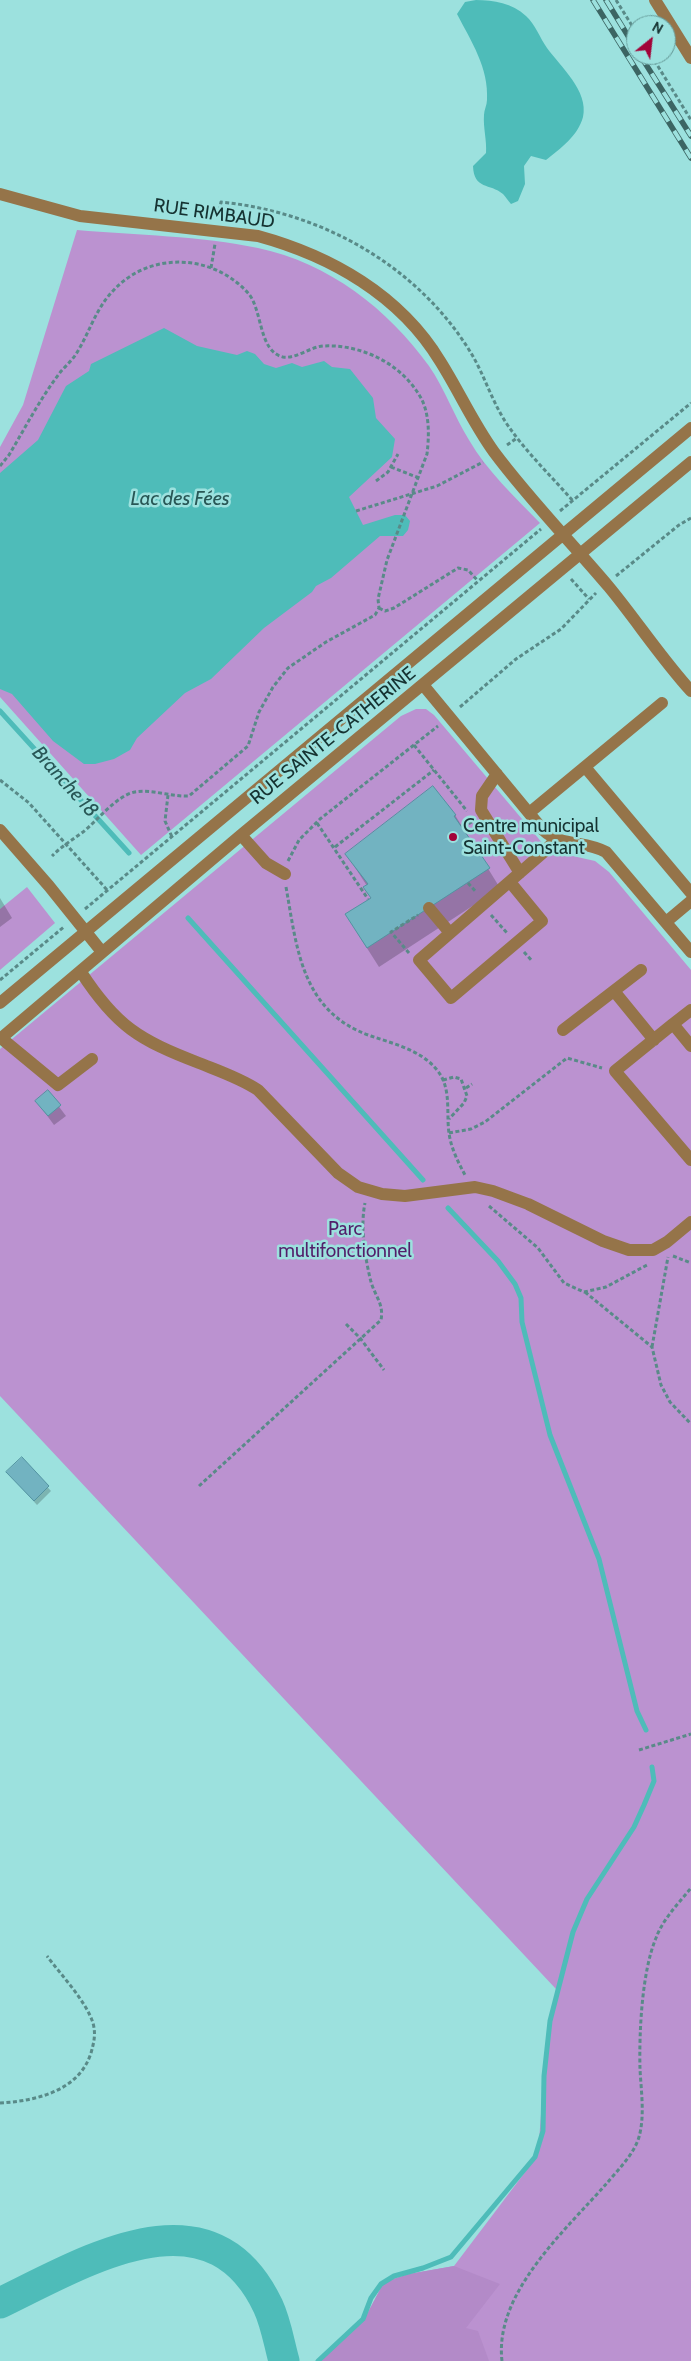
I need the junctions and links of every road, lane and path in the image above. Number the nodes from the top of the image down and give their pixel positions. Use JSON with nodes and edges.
{"nodes":[{"id":1,"x":616,"y":0,"type":"edge"},
{"id":2,"x":659,"y":2,"type":"edge"},
{"id":3,"x":626,"y":16,"type":"edge"},
{"id":4,"x":691,"y":58,"type":"edge"},
{"id":5,"x":656,"y":65,"type":"edge"},
{"id":6,"x":691,"y":120,"type":"edge"},
{"id":7,"x":0,"y":194,"type":"edge"},
{"id":8,"x":216,"y":242,"type":"dead end"},
{"id":9,"x":211,"y":268,"type":"junction"},
{"id":10,"x":691,"y":403,"type":"edge"},
{"id":11,"x":691,"y":428,"type":"edge"},
{"id":12,"x":517,"y":438,"type":"dead end"},
{"id":13,"x":507,"y":444,"type":"dead end"},
{"id":14,"x":398,"y":454,"type":"dead end"},
{"id":15,"x":483,"y":462,"type":"dead end"},
{"id":16,"x":691,"y":462,"type":"edge"},
{"id":17,"x":0,"y":466,"type":"edge"},
{"id":18,"x":391,"y":467,"type":"junction"},
{"id":19,"x":419,"y":478,"type":"junction"},
{"id":20,"x":376,"y":480,"type":"dead end"},
{"id":21,"x":411,"y":496,"type":"junction"},
{"id":22,"x":562,"y":510,"type":"dead end"},
{"id":23,"x":356,"y":512,"type":"dead end"},
{"id":24,"x":691,"y":518,"type":"edge"},
{"id":25,"x":540,"y":529,"type":"dead end"},
{"id":26,"x":563,"y":534,"type":"junction"},
{"id":27,"x":581,"y":555,"type":"junction"},
{"id":28,"x":618,"y":574,"type":"dead end"},
{"id":29,"x":572,"y":579,"type":"dead end"},
{"id":30,"x":478,"y":581,"type":"junction"},
{"id":31,"x":596,"y":593,"type":"dead end"},
{"id":32,"x":590,"y":599,"type":"junction"},
{"id":33,"x":379,"y":608,"type":"junction"},
{"id":34,"x":688,"y":682,"type":"edge"},
{"id":35,"x":424,"y":686,"type":"junction"},
{"id":36,"x":662,"y":703,"type":"dead end"},
{"id":37,"x":457,"y":710,"type":"dead end"},
{"id":38,"x":441,"y":723,"type":"dead end"},
{"id":39,"x":414,"y":745,"type":"junction"},
{"id":40,"x":585,"y":767,"type":"junction"},
{"id":41,"x":434,"y":770,"type":"junction"},
{"id":42,"x":497,"y":774,"type":"junction"},
{"id":43,"x":0,"y":780,"type":"edge"},
{"id":44,"x":168,"y":795,"type":"junction"},
{"id":45,"x":529,"y":813,"type":"junction"},
{"id":46,"x":474,"y":820,"type":"junction"},
{"id":47,"x":317,"y":823,"type":"junction"},
{"id":48,"x":478,"y":826,"type":"dead end"},
{"id":49,"x":463,"y":827,"type":"dead end"},
{"id":50,"x":0,"y":830,"type":"edge"},
{"id":51,"x":241,"y":835,"type":"junction"},
{"id":52,"x":172,"y":838,"type":"junction"},
{"id":53,"x":556,"y":839,"type":"junction"},
{"id":54,"x":65,"y":843,"type":"junction"},
{"id":55,"x":335,"y":847,"type":"junction"},
{"id":56,"x":52,"y":856,"type":"dead end"},
{"id":57,"x":520,"y":873,"type":"junction"},
{"id":58,"x":285,"y":874,"type":"junction"},
{"id":59,"x":510,"y":882,"type":"junction"},
{"id":60,"x":468,"y":883,"type":"dead end"},
{"id":61,"x":108,"y":891,"type":"junction"},
{"id":62,"x":691,"y":893,"type":"edge"},
{"id":63,"x":479,"y":895,"type":"dead end"},
{"id":64,"x":368,"y":900,"type":"dead end"},
{"id":65,"x":691,"y":901,"type":"edge"},
{"id":66,"x":92,"y":904,"type":"dead end"},
{"id":67,"x":489,"y":912,"type":"dead end"},
{"id":68,"x":426,"y":913,"type":"joint"},
{"id":69,"x":666,"y":922,"type":"junction"},
{"id":70,"x":61,"y":929,"type":"dead end"},
{"id":71,"x":86,"y":932,"type":"junction"},
{"id":72,"x":450,"y":933,"type":"junction"},
{"id":73,"x":510,"y":937,"type":"dead end"},
{"id":74,"x":102,"y":952,"type":"junction"},
{"id":75,"x":691,"y":952,"type":"edge"},
{"id":76,"x":410,"y":955,"type":"dead end"},
{"id":77,"x":641,"y":970,"type":"dead end"},
{"id":78,"x":81,"y":972,"type":"junction"},
{"id":79,"x":0,"y":980,"type":"edge"},
{"id":80,"x":614,"y":991,"type":"junction"},
{"id":81,"x":0,"y":1003,"type":"edge"},
{"id":82,"x":691,"y":1010,"type":"edge"},
{"id":83,"x":673,"y":1024,"type":"junction"},
{"id":84,"x":563,"y":1030,"type":"dead end"},
{"id":85,"x":0,"y":1038,"type":"edge"},
{"id":86,"x":654,"y":1040,"type":"junction"},
{"id":87,"x":691,"y":1046,"type":"edge"},
{"id":88,"x":92,"y":1058,"type":"dead end"},
{"id":89,"x":615,"y":1071,"type":"junction"},
{"id":90,"x":443,"y":1080,"type":"junction"},
{"id":91,"x":472,"y":1084,"type":"dead end"},
{"id":92,"x":466,"y":1088,"type":"junction"},
{"id":93,"x":448,"y":1120,"type":"junction"},
{"id":94,"x":449,"y":1133,"type":"junction"},
{"id":95,"x":691,"y":1160,"type":"edge"},
{"id":96,"x":466,"y":1176,"type":"dead end"},
{"id":97,"x":367,"y":1190,"type":"junction"},
{"id":98,"x":485,"y":1202,"type":"dead end"},
{"id":99,"x":691,"y":1222,"type":"edge"},
{"id":100,"x":652,"y":1262,"type":"dead end"},
{"id":101,"x":691,"y":1263,"type":"edge"},
{"id":102,"x":584,"y":1292,"type":"junction"},
{"id":103,"x":346,"y":1324,"type":"dead end"},
{"id":104,"x":360,"y":1338,"type":"junction"},
{"id":105,"x":652,"y":1347,"type":"junction"},
{"id":106,"x":384,"y":1370,"type":"dead end"},
{"id":107,"x":691,"y":1424,"type":"edge"},
{"id":108,"x":199,"y":1486,"type":"dead end"},
{"id":109,"x":691,"y":1734,"type":"edge"},
{"id":110,"x":639,"y":1750,"type":"dead end"},
{"id":111,"x":691,"y":1888,"type":"edge"},
{"id":112,"x":47,"y":1956,"type":"dead end"},
{"id":113,"x":0,"y":2103,"type":"edge"},
{"id":114,"x":502,"y":2361,"type":"edge"}],
"edges":[{"from":1,"to":3,"type":"path"},
{"from":2,"to":4,"type":"street"},
{"from":5,"to":6,"type":"path"},
{"from":7,"to":26,"type":"street","name":"RUE RIMBAUD"},
{"from":8,"to":9,"type":"path"},
{"from":9,"to":17,"type":"path"},
{"from":9,"to":19,"type":"path"},
{"from":10,"to":22,"type":"path"},
{"from":11,"to":26,"type":"street","name":"RUE SAINTE-CATHERINE"},
{"from":12,"to":13,"type":"path"},
{"from":14,"to":18,"type":"path"},
{"from":15,"to":21,"type":"path"},
{"from":16,"to":27,"type":"street","name":"RUE SAINTE-CATHERINE"},
{"from":18,"to":19,"type":"path"},
{"from":18,"to":20,"type":"path"},
{"from":19,"to":21,"type":"path"},
{"from":21,"to":23,"type":"path"},
{"from":21,"to":33,"type":"path"},
{"from":24,"to":28,"type":"path"},
{"from":25,"to":30,"type":"path","name":"RUE SAINTE-CATHERINE"},
{"from":26,"to":27,"type":"street","name":"RUE RIMBAUD"},
{"from":26,"to":71,"type":"street","name":"RUE SAINTE-CATHERINE"},
{"from":27,"to":34,"type":"street","name":"RUE RIMBAUD"},
{"from":27,"to":35,"type":"street","name":"RUE SAINTE-CATHERINE"},
{"from":29,"to":32,"type":"path"},
{"from":30,"to":33,"type":"path"},
{"from":30,"to":52,"type":"path","name":"RUE SAINTE-CATHERINE"},
{"from":31,"to":32,"type":"path"},
{"from":32,"to":37,"type":"path"},
{"from":33,"to":44,"type":"path"},
{"from":35,"to":42,"type":"street"},
{"from":35,"to":51,"type":"street","name":"RUE SAINTE-CATHERINE"},
{"from":36,"to":40,"type":"street"},
{"from":38,"to":39,"type":"path"},
{"from":39,"to":41,"type":"path"},
{"from":39,"to":47,"type":"path"},
{"from":40,"to":45,"type":"street"},
{"from":40,"to":62,"type":"street"},
{"from":41,"to":46,"type":"path"},
{"from":41,"to":55,"type":"path"},
{"from":42,"to":45,"type":"street"},
{"from":42,"to":57,"type":"street"},
{"from":43,"to":54,"type":"path"},
{"from":44,"to":52,"type":"path"},
{"from":44,"to":54,"type":"path"},
{"from":45,"to":53,"type":"street"},
{"from":46,"to":48,"type":"path"},
{"from":46,"to":49,"type":"path"},
{"from":47,"to":55,"type":"path"},
{"from":47,"to":58,"type":"path"},
{"from":50,"to":71,"type":"street"},
{"from":51,"to":58,"type":"street"},
{"from":51,"to":74,"type":"street","name":"RUE SAINTE-CATHERINE"},
{"from":52,"to":61,"type":"path","name":"RUE SAINTE-CATHERINE"},
{"from":53,"to":57,"type":"street"},
{"from":53,"to":69,"type":"street"},
{"from":54,"to":56,"type":"path"},
{"from":54,"to":61,"type":"path"},
{"from":55,"to":64,"type":"path"},
{"from":57,"to":59,"type":"street"},
{"from":58,"to":90,"type":"path"},
{"from":59,"to":72,"type":"street"},
{"from":59,"to":72,"type":"street"},
{"from":60,"to":63,"type":"path"},
{"from":61,"to":66,"type":"path","name":"RUE SAINTE-CATHERINE"},
{"from":65,"to":69,"type":"street"},
{"from":67,"to":73,"type":"path"},
{"from":68,"to":72,"type":"street"},
{"from":68,"to":76,"type":"path"},
{"from":69,"to":75,"type":"street"},
{"from":70,"to":79,"type":"path"},
{"from":71,"to":74,"type":"street"},
{"from":71,"to":81,"type":"street","name":"RUE SAINTE-CATHERINE"},
{"from":74,"to":78,"type":"street","name":"RUE SAINTE-CATHERINE"},
{"from":77,"to":80,"type":"street"},
{"from":78,"to":85,"type":"street","name":"RUE SAINTE-CATHERINE"},
{"from":78,"to":97,"type":"street"},
{"from":80,"to":84,"type":"street"},
{"from":80,"to":86,"type":"street"},
{"from":82,"to":83,"type":"street"},
{"from":83,"to":86,"type":"street"},
{"from":83,"to":87,"type":"street"},
{"from":85,"to":88,"type":"street"},
{"from":86,"to":89,"type":"street"},
{"from":89,"to":94,"type":"path"},
{"from":89,"to":95,"type":"street"},
{"from":90,"to":92,"type":"path"},
{"from":90,"to":93,"type":"path"},
{"from":91,"to":92,"type":"path"},
{"from":92,"to":93,"type":"path"},
{"from":93,"to":94,"type":"path"},
{"from":94,"to":96,"type":"path"},
{"from":97,"to":99,"type":"street"},
{"from":97,"to":104,"type":"path"},
{"from":98,"to":102,"type":"path"},
{"from":100,"to":102,"type":"path"},
{"from":101,"to":105,"type":"path"},
{"from":102,"to":105,"type":"path"},
{"from":103,"to":104,"type":"path"},
{"from":104,"to":106,"type":"path"},
{"from":104,"to":108,"type":"path"},
{"from":105,"to":107,"type":"path"},
{"from":109,"to":110,"type":"path"},
{"from":111,"to":114,"type":"path"},
{"from":112,"to":113,"type":"path"}]}
